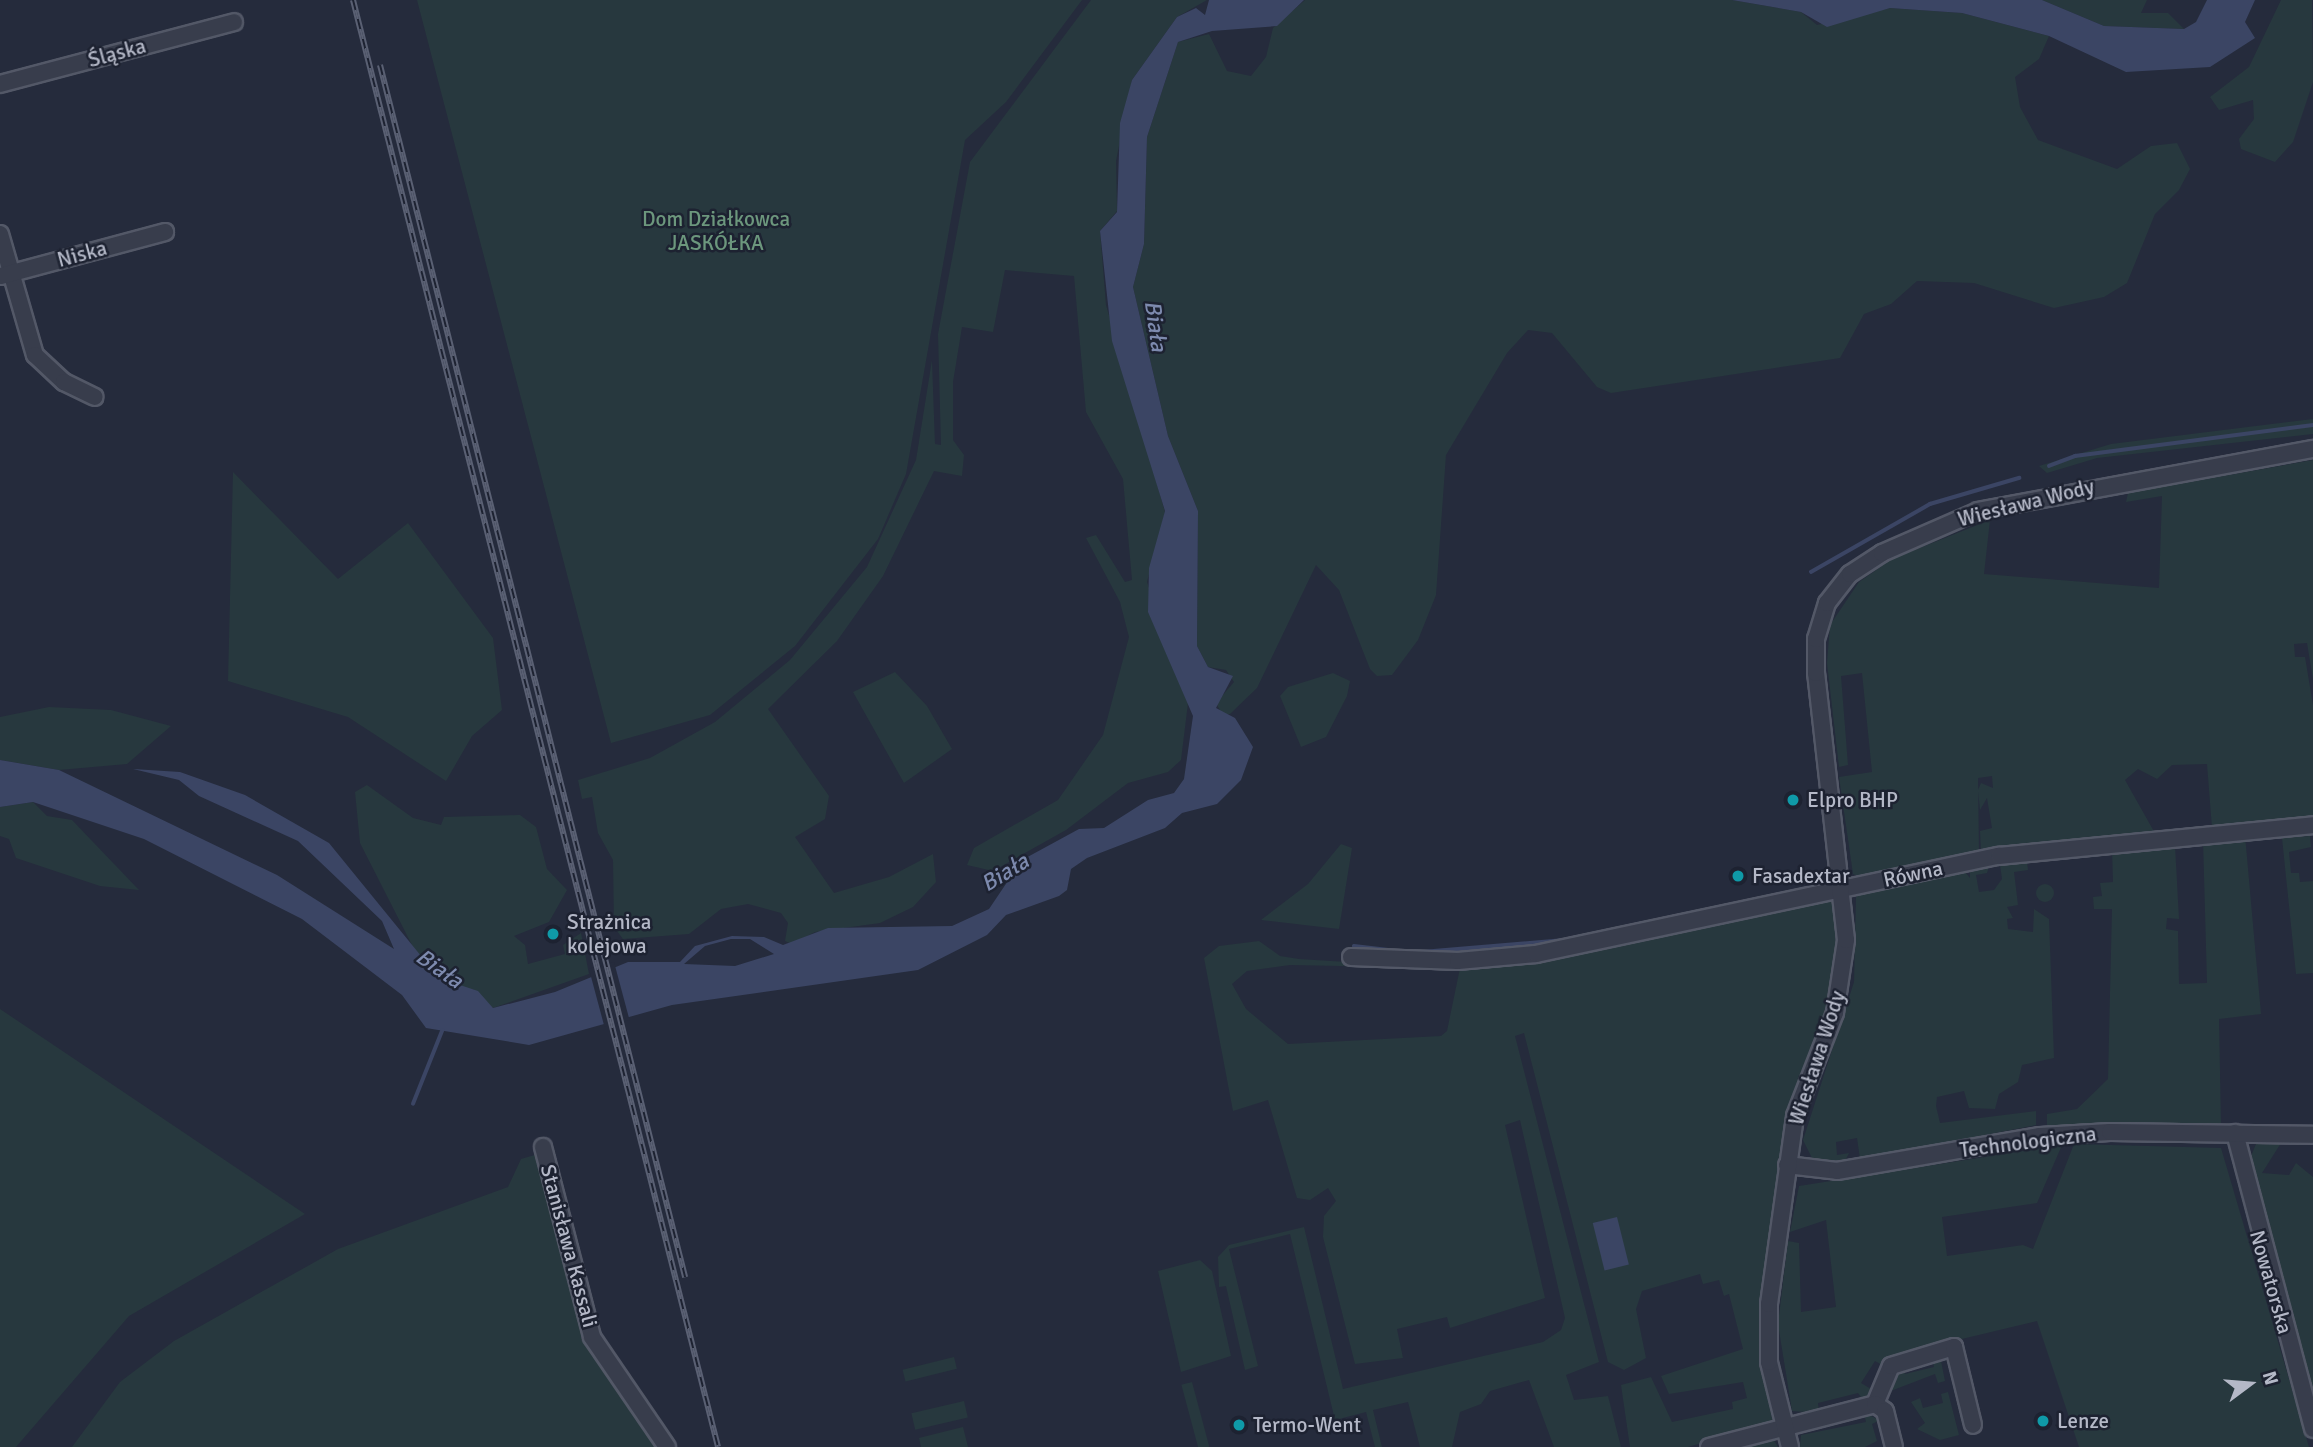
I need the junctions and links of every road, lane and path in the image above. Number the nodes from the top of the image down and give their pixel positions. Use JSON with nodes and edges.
{"nodes":[{"id":1,"x":234,"y":22,"type":"dead end"},
{"id":2,"x":0,"y":85,"type":"edge"},
{"id":3,"x":164,"y":232,"type":"dead end"},
{"id":4,"x":0,"y":234,"type":"edge"},
{"id":5,"x":5,"y":274,"type":"edge"},
{"id":6,"x":95,"y":397,"type":"dead end"},
{"id":7,"x":2313,"y":449,"type":"edge"},
{"id":8,"x":2313,"y":825,"type":"edge"},
{"id":9,"x":1842,"y":890,"type":"junction"},
{"id":10,"x":1351,"y":957,"type":"dead end"},
{"id":11,"x":2235,"y":1133,"type":"junction"},
{"id":12,"x":2313,"y":1135,"type":"edge"},
{"id":13,"x":543,"y":1147,"type":"dead end"},
{"id":14,"x":1787,"y":1165,"type":"junction"},
{"id":15,"x":1875,"y":1404,"type":"junction"},
{"id":16,"x":1973,"y":1424,"type":"dead end"},
{"id":17,"x":1785,"y":1428,"type":"junction"},
{"id":18,"x":2313,"y":1429,"type":"edge"},
{"id":19,"x":667,"y":1447,"type":"edge"},
{"id":20,"x":1709,"y":1447,"type":"edge"},
{"id":21,"x":1790,"y":1447,"type":"edge"},
{"id":22,"x":1894,"y":1447,"type":"edge"}],
"edges":[{"from":1,"to":2,"type":"street","name":"Śląska"},
{"from":3,"to":5,"type":"street","name":"Niska"},
{"from":4,"to":5,"type":"street"},
{"from":5,"to":6,"type":"street"},
{"from":7,"to":9,"type":"street","name":"Wiesława Wody"},
{"from":8,"to":9,"type":"street","name":"Równa"},
{"from":9,"to":10,"type":"street","name":"Równa"},
{"from":9,"to":14,"type":"street","name":"Wiesława Wody"},
{"from":11,"to":12,"type":"street","name":"Technologiczna"},
{"from":11,"to":14,"type":"street","name":"Technologiczna"},
{"from":11,"to":18,"type":"street","name":"Nowatorska"},
{"from":13,"to":19,"type":"street","name":"Stanisława Kassali"},
{"from":14,"to":17,"type":"street","name":"Wiesława Wody"},
{"from":15,"to":16,"type":"street"},
{"from":15,"to":17,"type":"street"},
{"from":15,"to":22,"type":"street"},
{"from":17,"to":20,"type":"street"},
{"from":17,"to":21,"type":"street","name":"Wiesława Wody"}]}
